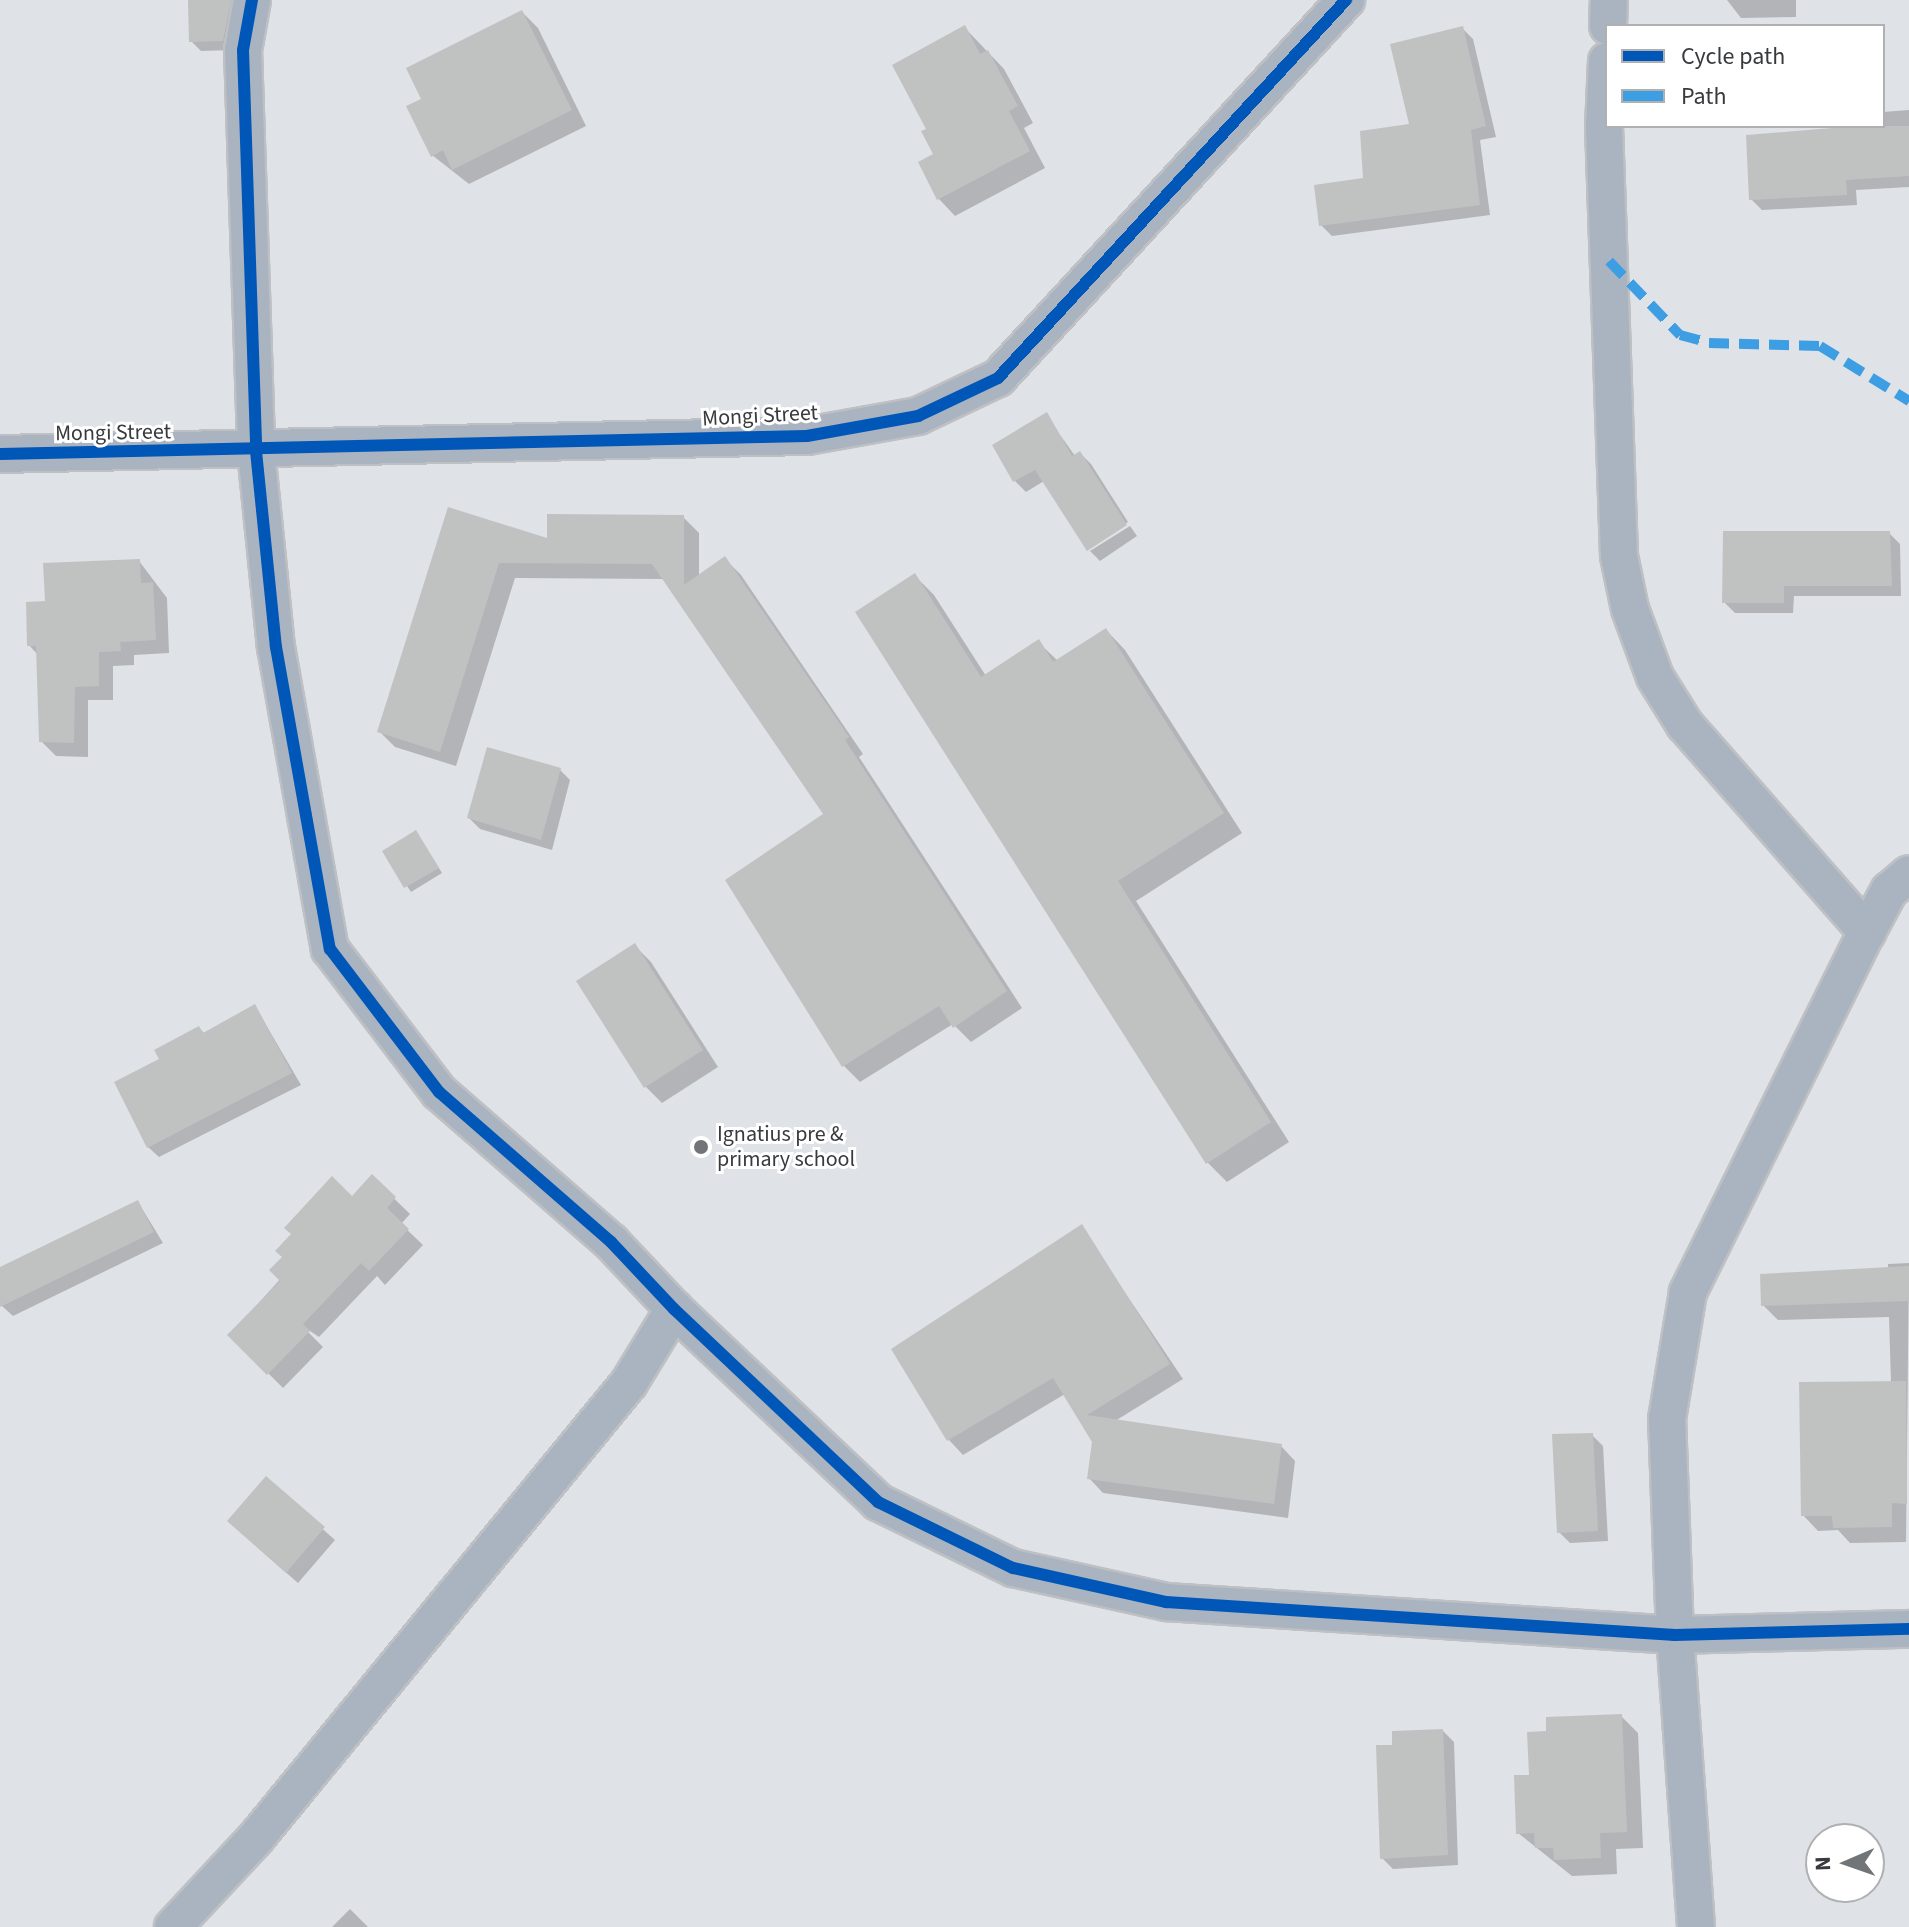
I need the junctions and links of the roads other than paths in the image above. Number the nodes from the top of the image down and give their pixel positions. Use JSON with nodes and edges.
{"nodes":[{"id":1,"x":252,"y":0,"type":"edge"},
{"id":2,"x":1346,"y":0,"type":"edge"},
{"id":3,"x":1609,"y":0,"type":"edge"},
{"id":4,"x":1608,"y":24,"type":"edge"},
{"id":5,"x":1605,"y":104,"type":"edge"},
{"id":6,"x":256,"y":451,"type":"junction"},
{"id":7,"x":0,"y":454,"type":"edge"},
{"id":8,"x":1909,"y":874,"type":"edge"},
{"id":9,"x":1867,"y":932,"type":"junction"},
{"id":10,"x":674,"y":1309,"type":"junction"},
{"id":11,"x":1909,"y":1629,"type":"edge"},
{"id":12,"x":1675,"y":1635,"type":"junction"},
{"id":13,"x":173,"y":1927,"type":"edge"},
{"id":14,"x":1696,"y":1927,"type":"edge"}],
"edges":[{"from":1,"to":6,"type":"street"},
{"from":2,"to":6,"type":"street","name":"Mongi Street"},
{"from":3,"to":4,"type":"street"},
{"from":5,"to":9,"type":"street"},
{"from":6,"to":7,"type":"street","name":"Mongi Street"},
{"from":6,"to":10,"type":"street"},
{"from":8,"to":9,"type":"street"},
{"from":9,"to":12,"type":"street"},
{"from":10,"to":12,"type":"street"},
{"from":10,"to":13,"type":"street"},
{"from":11,"to":12,"type":"street"},
{"from":12,"to":14,"type":"street"}]}
